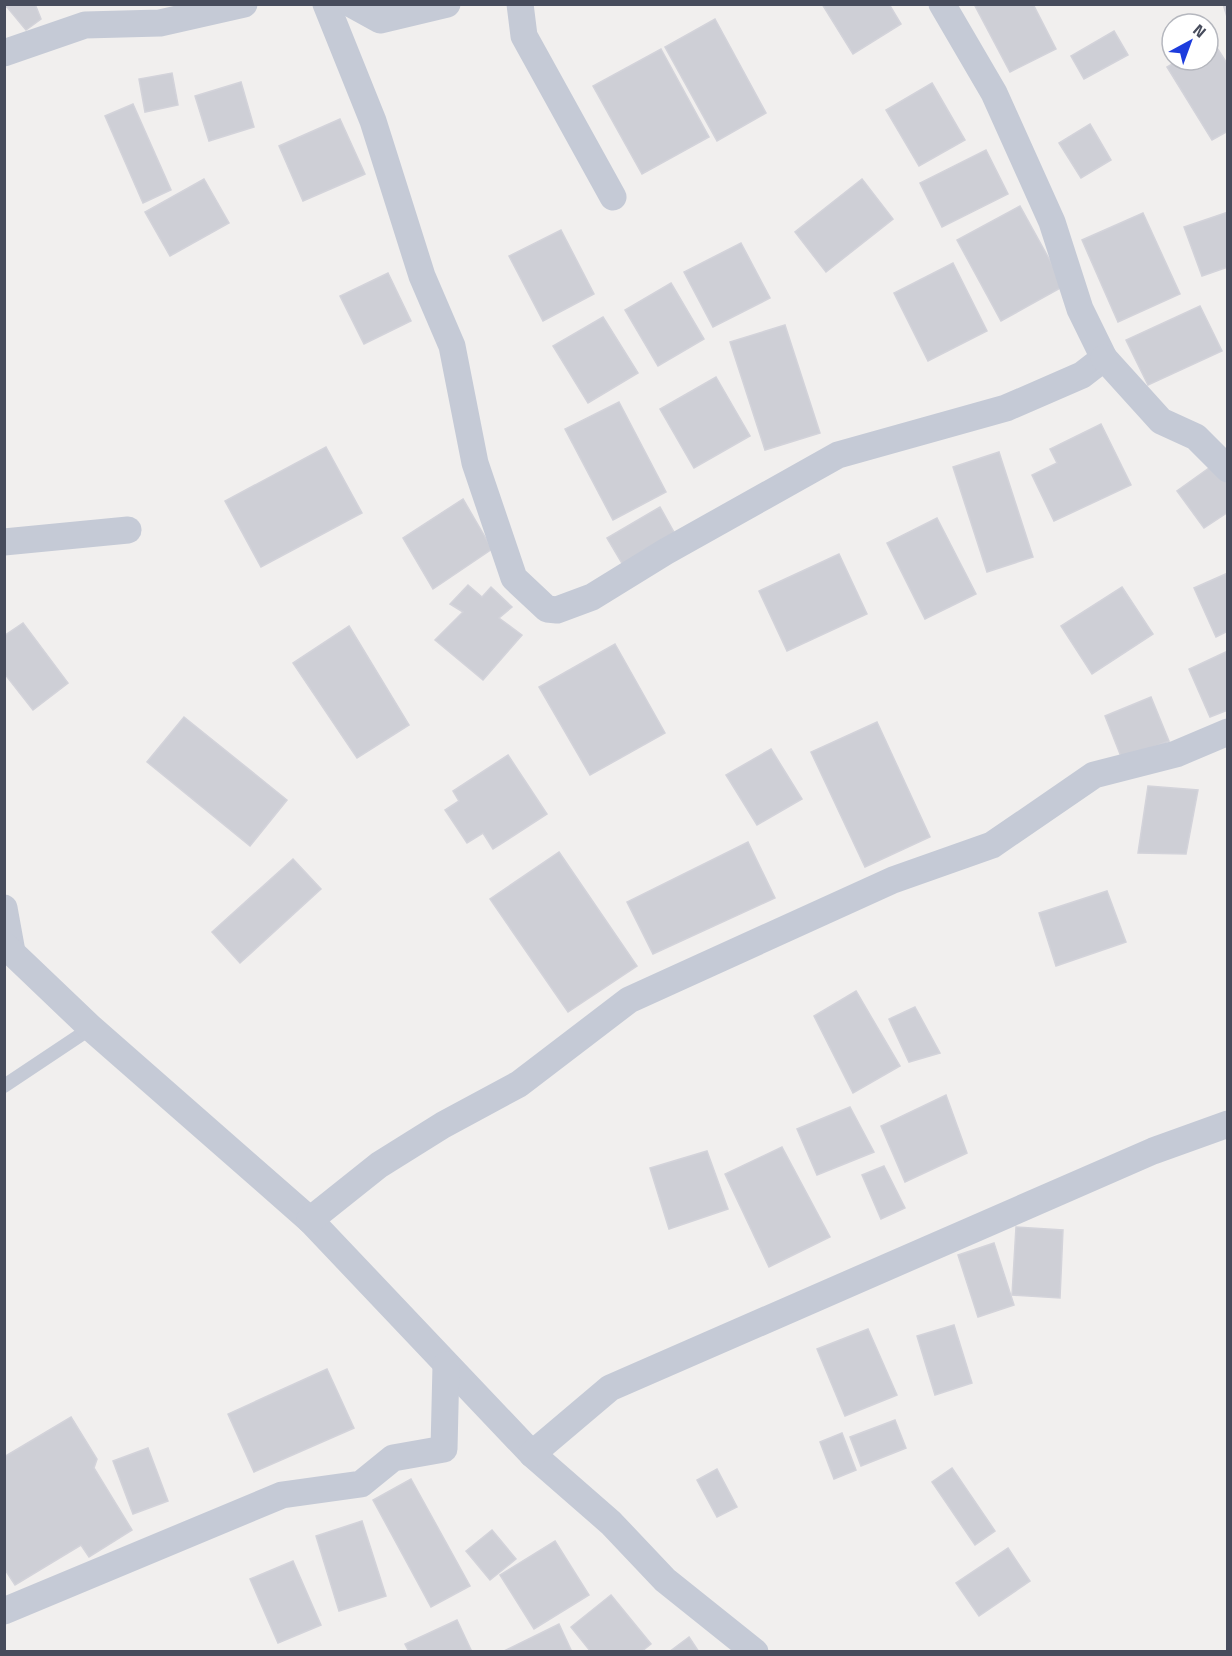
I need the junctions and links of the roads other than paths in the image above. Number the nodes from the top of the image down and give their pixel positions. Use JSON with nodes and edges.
{"nodes":[{"id":1,"x":244,"y":4,"type":"edge"},
{"id":2,"x":326,"y":4,"type":"edge"},
{"id":3,"x":351,"y":4,"type":"edge"},
{"id":4,"x":447,"y":4,"type":"edge"},
{"id":5,"x":520,"y":4,"type":"edge"},
{"id":6,"x":942,"y":4,"type":"edge"},
{"id":7,"x":81,"y":15,"type":"edge"},
{"id":8,"x":4,"y":53,"type":"edge"},
{"id":9,"x":613,"y":197,"type":"dead end"},
{"id":10,"x":1104,"y":358,"type":"junction"},
{"id":11,"x":1227,"y":469,"type":"edge"},
{"id":12,"x":128,"y":530,"type":"dead end"},
{"id":13,"x":4,"y":542,"type":"edge"},
{"id":14,"x":1227,"y":732,"type":"edge"},
{"id":15,"x":4,"y":908,"type":"edge"},
{"id":16,"x":8,"y":949,"type":"edge"},
{"id":17,"x":91,"y":1028,"type":"junction"},
{"id":18,"x":4,"y":1086,"type":"edge"},
{"id":19,"x":1227,"y":1124,"type":"edge"},
{"id":20,"x":310,"y":1220,"type":"junction"},
{"id":21,"x":446,"y":1365,"type":"junction"},
{"id":22,"x":532,"y":1454,"type":"junction"},
{"id":23,"x":4,"y":1611,"type":"edge"},
{"id":24,"x":756,"y":1652,"type":"edge"}],
"edges":[{"from":1,"to":7,"type":"street"},
{"from":2,"to":10,"type":"street"},
{"from":3,"to":4,"type":"street"},
{"from":5,"to":9,"type":"street"},
{"from":6,"to":10,"type":"street"},
{"from":7,"to":8,"type":"street"},
{"from":10,"to":11,"type":"street"},
{"from":12,"to":13,"type":"street"},
{"from":14,"to":20,"type":"street"},
{"from":15,"to":16,"type":"street"},
{"from":16,"to":17,"type":"street"},
{"from":17,"to":18,"type":"lane"},
{"from":17,"to":20,"type":"street"},
{"from":19,"to":22,"type":"street"},
{"from":20,"to":21,"type":"street"},
{"from":21,"to":22,"type":"street"},
{"from":21,"to":23,"type":"street"},
{"from":22,"to":24,"type":"street"}]}
